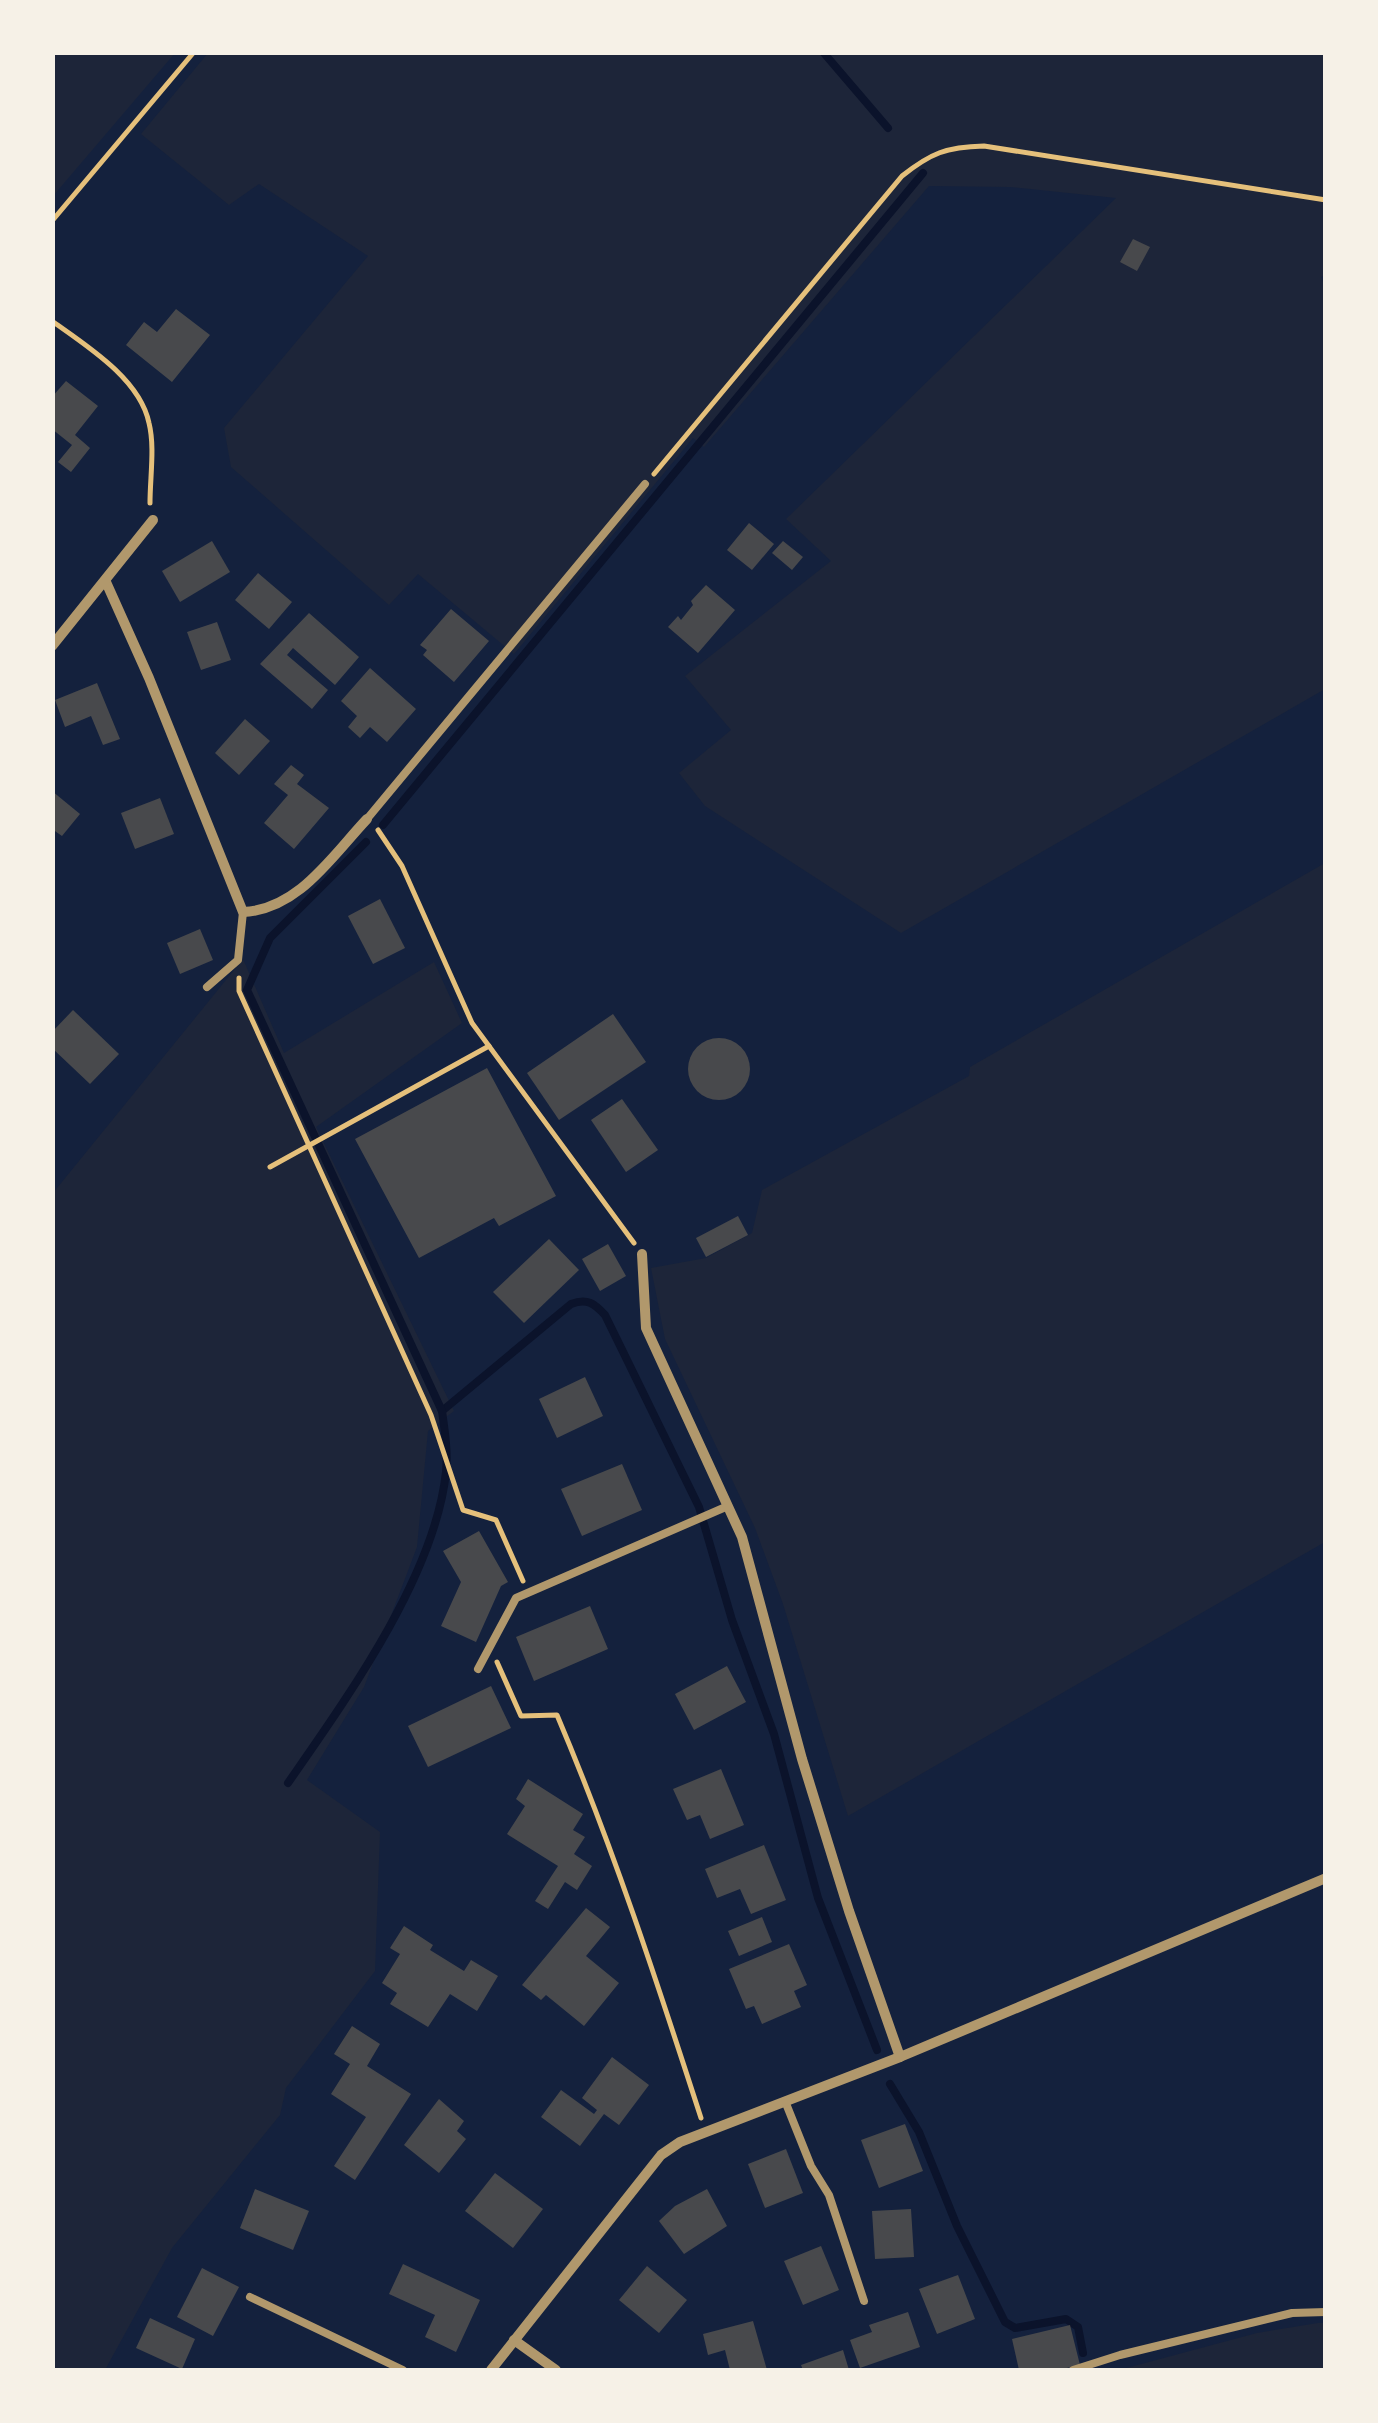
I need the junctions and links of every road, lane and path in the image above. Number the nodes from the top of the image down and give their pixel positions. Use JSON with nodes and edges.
{"nodes":[{"id":1,"x":194,"y":52,"type":"edge"},
{"id":2,"x":1326,"y":200,"type":"edge"},
{"id":3,"x":52,"y":222,"type":"edge"},
{"id":4,"x":52,"y":321,"type":"edge"},
{"id":5,"x":646,"y":484,"type":"joint"},
{"id":6,"x":153,"y":520,"type":"joint"},
{"id":7,"x":106,"y":582,"type":"junction"},
{"id":8,"x":52,"y":646,"type":"edge"},
{"id":9,"x":367,"y":819,"type":"junction"},
{"id":10,"x":243,"y":912,"type":"junction"},
{"id":11,"x":238,"y":960,"type":"junction"},
{"id":12,"x":208,"y":987,"type":"dead end"},
{"id":13,"x":489,"y":1046,"type":"junction"},
{"id":14,"x":311,"y":1144,"type":"junction"},
{"id":15,"x":270,"y":1167,"type":"dead end"},
{"id":16,"x":642,"y":1254,"type":"joint"},
{"id":17,"x":728,"y":1506,"type":"junction"},
{"id":18,"x":528,"y":1592,"type":"junction"},
{"id":19,"x":490,"y":1647,"type":"junction"},
{"id":20,"x":478,"y":1669,"type":"dead end"},
{"id":21,"x":1326,"y":1878,"type":"edge"},
{"id":22,"x":900,"y":2057,"type":"junction"},
{"id":23,"x":785,"y":2101,"type":"junction"},
{"id":24,"x":705,"y":2131,"type":"junction"},
{"id":25,"x":250,"y":2297,"type":"dead end"},
{"id":26,"x":864,"y":2301,"type":"dead end"},
{"id":27,"x":1326,"y":2312,"type":"edge"},
{"id":28,"x":514,"y":2340,"type":"junction"},
{"id":29,"x":403,"y":2370,"type":"edge"},
{"id":30,"x":490,"y":2370,"type":"edge"},
{"id":31,"x":556,"y":2370,"type":"edge"},
{"id":32,"x":1073,"y":2370,"type":"edge"}],
"edges":[{"from":1,"to":3,"type":"path"},
{"from":2,"to":5,"type":"path"},
{"from":4,"to":6,"type":"path"},
{"from":5,"to":9,"type":"lane"},
{"from":6,"to":7,"type":"street"},
{"from":7,"to":8,"type":"street"},
{"from":7,"to":10,"type":"street"},
{"from":9,"to":10,"type":"street"},
{"from":9,"to":13,"type":"path"},
{"from":10,"to":11,"type":"lane"},
{"from":11,"to":12,"type":"lane"},
{"from":11,"to":14,"type":"path"},
{"from":13,"to":14,"type":"path"},
{"from":13,"to":16,"type":"path"},
{"from":14,"to":15,"type":"path"},
{"from":14,"to":18,"type":"path"},
{"from":16,"to":17,"type":"street"},
{"from":17,"to":18,"type":"lane"},
{"from":17,"to":22,"type":"street"},
{"from":18,"to":19,"type":"lane"},
{"from":19,"to":20,"type":"lane"},
{"from":19,"to":24,"type":"path"},
{"from":21,"to":22,"type":"street"},
{"from":22,"to":23,"type":"street"},
{"from":23,"to":24,"type":"street"},
{"from":23,"to":26,"type":"lane"},
{"from":24,"to":28,"type":"street"},
{"from":25,"to":29,"type":"lane"},
{"from":27,"to":32,"type":"lane"},
{"from":28,"to":30,"type":"street"},
{"from":28,"to":31,"type":"street"}]}
